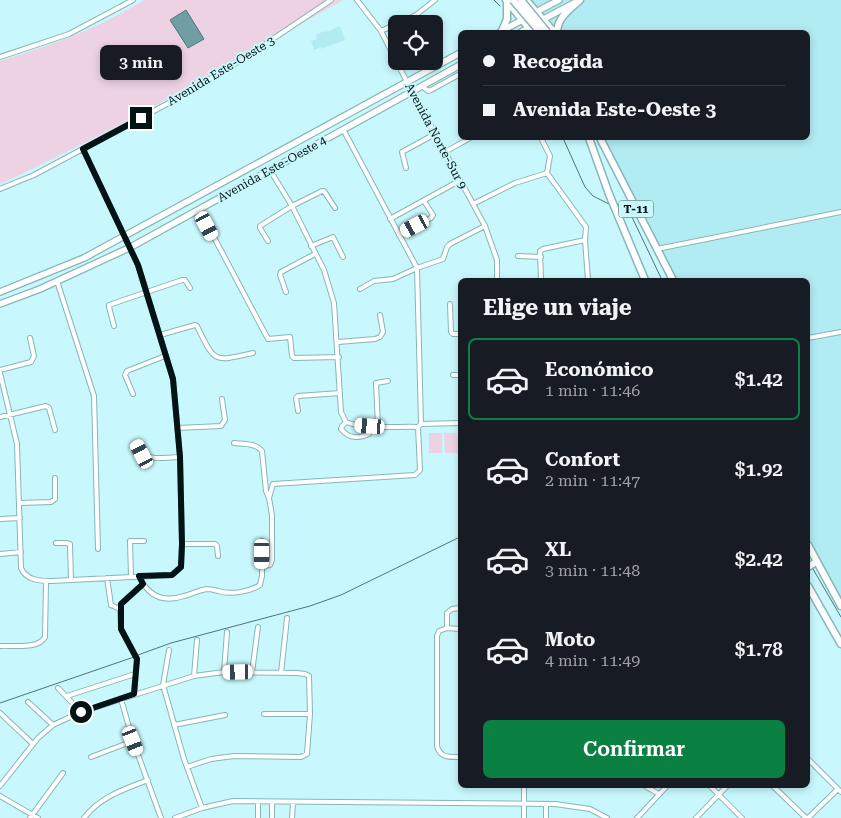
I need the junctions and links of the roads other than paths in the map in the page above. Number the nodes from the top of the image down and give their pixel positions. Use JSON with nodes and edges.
{"nodes":[{"id":1,"x":134,"y":0,"type":"edge"},
{"id":2,"x":331,"y":0,"type":"edge"},
{"id":3,"x":357,"y":0,"type":"edge"},
{"id":4,"x":435,"y":0,"type":"edge"},
{"id":5,"x":506,"y":0,"type":"edge"},
{"id":6,"x":513,"y":0,"type":"edge"},
{"id":7,"x":521,"y":0,"type":"edge"},
{"id":8,"x":526,"y":0,"type":"edge"},
{"id":9,"x":559,"y":0,"type":"edge"},
{"id":10,"x":580,"y":0,"type":"edge"},
{"id":11,"x":538,"y":12,"type":"junction"},
{"id":12,"x":416,"y":15,"type":"edge"},
{"id":13,"x":543,"y":19,"type":"junction"},
{"id":14,"x":522,"y":20,"type":"junction"},
{"id":15,"x":388,"y":28,"type":"edge"},
{"id":16,"x":502,"y":30,"type":"edge"},
{"id":17,"x":504,"y":30,"type":"edge"},
{"id":18,"x":530,"y":30,"type":"edge"},
{"id":19,"x":538,"y":30,"type":"edge"},
{"id":20,"x":545,"y":30,"type":"edge"},
{"id":21,"x":554,"y":30,"type":"edge"},
{"id":22,"x":556,"y":30,"type":"edge"},
{"id":23,"x":381,"y":32,"type":"junction"},
{"id":24,"x":458,"y":54,"type":"edge"},
{"id":25,"x":0,"y":57,"type":"edge"},
{"id":26,"x":458,"y":66,"type":"edge"},
{"id":27,"x":458,"y":76,"type":"edge"},
{"id":28,"x":407,"y":82,"type":"junction"},
{"id":29,"x":422,"y":86,"type":"junction"},
{"id":30,"x":412,"y":92,"type":"junction"},
{"id":31,"x":344,"y":130,"type":"junction"},
{"id":32,"x":435,"y":134,"type":"junction"},
{"id":33,"x":466,"y":140,"type":"edge"},
{"id":34,"x":542,"y":140,"type":"edge"},
{"id":35,"x":590,"y":140,"type":"edge"},
{"id":36,"x":601,"y":140,"type":"edge"},
{"id":37,"x":83,"y":149,"type":"junction"},
{"id":38,"x":445,"y":152,"type":"junction"},
{"id":39,"x":406,"y":168,"type":"dead end"},
{"id":40,"x":270,"y":170,"type":"junction"},
{"id":41,"x":548,"y":173,"type":"junction"},
{"id":42,"x":459,"y":181,"type":"junction"},
{"id":43,"x":0,"y":189,"type":"edge"},
{"id":44,"x":424,"y":201,"type":"junction"},
{"id":45,"x":473,"y":204,"type":"junction"},
{"id":46,"x":292,"y":206,"type":"junction"},
{"id":47,"x":335,"y":208,"type":"dead end"},
{"id":48,"x":199,"y":210,"type":"junction"},
{"id":49,"x":841,"y":212,"type":"edge"},
{"id":50,"x":390,"y":219,"type":"junction"},
{"id":51,"x":485,"y":226,"type":"junction"},
{"id":52,"x":125,"y":235,"type":"junction"},
{"id":53,"x":399,"y":235,"type":"junction"},
{"id":54,"x":268,"y":240,"type":"dead end"},
{"id":55,"x":585,"y":240,"type":"junction"},
{"id":56,"x":311,"y":246,"type":"junction"},
{"id":57,"x":130,"y":247,"type":"junction"},
{"id":58,"x":657,"y":249,"type":"junction"},
{"id":59,"x":315,"y":254,"type":"junction"},
{"id":60,"x":518,"y":256,"type":"dead end"},
{"id":61,"x":343,"y":257,"type":"dead end"},
{"id":62,"x":541,"y":257,"type":"junction"},
{"id":63,"x":417,"y":268,"type":"junction"},
{"id":64,"x":498,"y":278,"type":"edge"},
{"id":65,"x":541,"y":278,"type":"edge"},
{"id":66,"x":588,"y":278,"type":"edge"},
{"id":67,"x":644,"y":278,"type":"edge"},
{"id":68,"x":672,"y":278,"type":"edge"},
{"id":69,"x":57,"y":282,"type":"junction"},
{"id":70,"x":190,"y":288,"type":"dead end"},
{"id":71,"x":360,"y":289,"type":"dead end"},
{"id":72,"x":146,"y":291,"type":"junction"},
{"id":73,"x":0,"y":292,"type":"edge"},
{"id":74,"x":286,"y":292,"type":"dead end"},
{"id":75,"x":0,"y":304,"type":"edge"},
{"id":76,"x":450,"y":304,"type":"dead end"},
{"id":77,"x":380,"y":315,"type":"dead end"},
{"id":78,"x":114,"y":326,"type":"dead end"},
{"id":79,"x":841,"y":332,"type":"edge"},
{"id":80,"x":458,"y":334,"type":"edge"},
{"id":81,"x":160,"y":335,"type":"junction"},
{"id":82,"x":30,"y":338,"type":"dead end"},
{"id":83,"x":810,"y":338,"type":"edge"},
{"id":84,"x":338,"y":342,"type":"junction"},
{"id":85,"x":253,"y":353,"type":"dead end"},
{"id":86,"x":165,"y":356,"type":"junction"},
{"id":87,"x":339,"y":357,"type":"junction"},
{"id":88,"x":0,"y":372,"type":"edge"},
{"id":89,"x":452,"y":375,"type":"dead end"},
{"id":90,"x":458,"y":375,"type":"edge"},
{"id":91,"x":388,"y":381,"type":"dead end"},
{"id":92,"x":340,"y":393,"type":"junction"},
{"id":93,"x":133,"y":394,"type":"dead end"},
{"id":94,"x":222,"y":399,"type":"dead end"},
{"id":95,"x":298,"y":411,"type":"dead end"},
{"id":96,"x":10,"y":415,"type":"junction"},
{"id":97,"x":0,"y":417,"type":"edge"},
{"id":98,"x":346,"y":422,"type":"junction"},
{"id":99,"x":458,"y":423,"type":"edge"},
{"id":100,"x":420,"y":425,"type":"junction"},
{"id":101,"x":370,"y":426,"type":"junction"},
{"id":102,"x":378,"y":426,"type":"junction"},
{"id":103,"x":178,"y":428,"type":"junction"},
{"id":104,"x":56,"y":430,"type":"dead end"},
{"id":105,"x":234,"y":442,"type":"dead end"},
{"id":106,"x":137,"y":444,"type":"dead end"},
{"id":107,"x":180,"y":457,"type":"junction"},
{"id":108,"x":56,"y":478,"type":"dead end"},
{"id":109,"x":269,"y":498,"type":"junction"},
{"id":110,"x":20,"y":502,"type":"junction"},
{"id":111,"x":20,"y":518,"type":"junction"},
{"id":112,"x":0,"y":519,"type":"edge"},
{"id":113,"x":144,"y":541,"type":"dead end"},
{"id":114,"x":262,"y":541,"type":"dead end"},
{"id":115,"x":56,"y":543,"type":"dead end"},
{"id":116,"x":182,"y":544,"type":"junction"},
{"id":117,"x":98,"y":549,"type":"dead end"},
{"id":118,"x":21,"y":552,"type":"junction"},
{"id":119,"x":0,"y":554,"type":"edge"},
{"id":120,"x":218,"y":556,"type":"dead end"},
{"id":121,"x":812,"y":564,"type":"edge"},
{"id":122,"x":262,"y":566,"type":"junction"},
{"id":123,"x":139,"y":576,"type":"junction"},
{"id":124,"x":131,"y":577,"type":"junction"},
{"id":125,"x":107,"y":578,"type":"junction"},
{"id":126,"x":71,"y":580,"type":"junction"},
{"id":127,"x":46,"y":581,"type":"junction"},
{"id":128,"x":143,"y":584,"type":"junction"},
{"id":129,"x":810,"y":590,"type":"edge"},
{"id":130,"x":841,"y":606,"type":"edge"},
{"id":131,"x":458,"y":608,"type":"edge"},
{"id":132,"x":120,"y":609,"type":"junction"},
{"id":133,"x":287,"y":618,"type":"dead end"},
{"id":134,"x":258,"y":627,"type":"dead end"},
{"id":135,"x":447,"y":628,"type":"junction"},
{"id":136,"x":458,"y":629,"type":"edge"},
{"id":137,"x":227,"y":632,"type":"dead end"},
{"id":138,"x":197,"y":640,"type":"dead end"},
{"id":139,"x":841,"y":644,"type":"edge"},
{"id":140,"x":0,"y":646,"type":"edge"},
{"id":141,"x":169,"y":650,"type":"dead end"},
{"id":142,"x":224,"y":672,"type":"junction"},
{"id":143,"x":252,"y":672,"type":"junction"},
{"id":144,"x":281,"y":673,"type":"junction"},
{"id":145,"x":135,"y":674,"type":"junction"},
{"id":146,"x":194,"y":676,"type":"junction"},
{"id":147,"x":163,"y":685,"type":"junction"},
{"id":148,"x":58,"y":688,"type":"dead end"},
{"id":149,"x":134,"y":694,"type":"junction"},
{"id":150,"x":67,"y":696,"type":"junction"},
{"id":151,"x":121,"y":699,"type":"junction"},
{"id":152,"x":28,"y":702,"type":"dead end"},
{"id":153,"x":81,"y":712,"type":"junction"},
{"id":154,"x":0,"y":713,"type":"edge"},
{"id":155,"x":264,"y":714,"type":"dead end"},
{"id":156,"x":310,"y":714,"type":"junction"},
{"id":157,"x":225,"y":715,"type":"dead end"},
{"id":158,"x":53,"y":725,"type":"junction"},
{"id":159,"x":174,"y":725,"type":"junction"},
{"id":160,"x":133,"y":741,"type":"junction"},
{"id":161,"x":33,"y":744,"type":"junction"},
{"id":162,"x":90,"y":757,"type":"dead end"},
{"id":163,"x":458,"y":757,"type":"edge"},
{"id":164,"x":810,"y":761,"type":"edge"},
{"id":165,"x":187,"y":767,"type":"junction"},
{"id":166,"x":63,"y":774,"type":"dead end"},
{"id":167,"x":148,"y":780,"type":"junction"},
{"id":168,"x":0,"y":786,"type":"edge"},
{"id":169,"x":524,"y":788,"type":"edge"},
{"id":170,"x":648,"y":788,"type":"edge"},
{"id":171,"x":665,"y":788,"type":"edge"},
{"id":172,"x":712,"y":788,"type":"edge"},
{"id":173,"x":725,"y":788,"type":"edge"},
{"id":174,"x":775,"y":788,"type":"edge"},
{"id":175,"x":840,"y":790,"type":"edge"},
{"id":176,"x":659,"y":794,"type":"junction"},
{"id":177,"x":718,"y":794,"type":"junction"},
{"id":178,"x":0,"y":796,"type":"edge"},
{"id":179,"x":258,"y":802,"type":"junction"},
{"id":180,"x":272,"y":802,"type":"junction"},
{"id":181,"x":293,"y":802,"type":"junction"},
{"id":182,"x":524,"y":803,"type":"junction"},
{"id":183,"x":546,"y":804,"type":"junction"},
{"id":184,"x":202,"y":808,"type":"junction"},
{"id":185,"x":31,"y":816,"type":"edge"},
{"id":186,"x":38,"y":818,"type":"edge"},
{"id":187,"x":84,"y":818,"type":"edge"},
{"id":188,"x":161,"y":818,"type":"edge"},
{"id":189,"x":174,"y":818,"type":"edge"},
{"id":190,"x":258,"y":818,"type":"edge"},
{"id":191,"x":272,"y":818,"type":"edge"},
{"id":192,"x":292,"y":818,"type":"edge"},
{"id":193,"x":524,"y":818,"type":"edge"},
{"id":194,"x":546,"y":818,"type":"edge"},
{"id":195,"x":606,"y":818,"type":"edge"},
{"id":196,"x":638,"y":818,"type":"edge"},
{"id":197,"x":696,"y":818,"type":"edge"},
{"id":198,"x":742,"y":818,"type":"edge"},
{"id":199,"x":807,"y":818,"type":"edge"}],
"edges":[{"from":1,"to":25,"type":"street"},
{"from":2,"to":37,"type":"street","name":"Avenida Este-Oeste 3"},
{"from":3,"to":23,"type":"street","name":"Avenida Norte-Sur 9"},
{"from":4,"to":12,"type":"street"},
{"from":5,"to":14,"type":"main road"},
{"from":5,"to":16,"type":"main road"},
{"from":6,"to":19,"type":"main road","bridge":true},
{"from":7,"to":20,"type":"main road","bridge":true},
{"from":8,"to":11,"type":"main road"},
{"from":9,"to":11,"type":"main road"},
{"from":10,"to":13,"type":"main road"},
{"from":10,"to":22,"type":"main road"},
{"from":11,"to":13,"type":"main road"},
{"from":11,"to":14,"type":"main road"},
{"from":13,"to":18,"type":"main road"},
{"from":13,"to":21,"type":"main road"},
{"from":14,"to":17,"type":"main road"},
{"from":14,"to":18,"type":"main road"},
{"from":15,"to":23,"type":"street"},
{"from":23,"to":28,"type":"street","name":"Avenida Norte-Sur 9"},
{"from":24,"to":28,"type":"main road"},
{"from":26,"to":29,"type":"main road","name":"Avenida Este-Oeste 4"},
{"from":27,"to":29,"type":"street"},
{"from":28,"to":30,"type":"street","name":"Avenida Norte-Sur 9"},
{"from":28,"to":52,"type":"main road"},
{"from":29,"to":30,"type":"main road","name":"Avenida Este-Oeste 4"},
{"from":30,"to":31,"type":"main road","name":"Avenida Este-Oeste 4"},
{"from":30,"to":32,"type":"street","name":"Avenida Norte-Sur 9"},
{"from":31,"to":40,"type":"main road","name":"Avenida Este-Oeste 4"},
{"from":31,"to":50,"type":"street"},
{"from":32,"to":38,"type":"street","name":"Avenida Norte-Sur 9"},
{"from":32,"to":39,"type":"street"},
{"from":33,"to":38,"type":"street"},
{"from":34,"to":41,"type":"street"},
{"from":35,"to":67,"type":"main road","number":"T-11"},
{"from":36,"to":58,"type":"main road","number":"T-11"},
{"from":37,"to":43,"type":"street","name":"Avenida Este-Oeste 3"},
{"from":37,"to":52,"type":"street"},
{"from":38,"to":42,"type":"street","name":"Avenida Norte-Sur 9"},
{"from":40,"to":46,"type":"street"},
{"from":40,"to":48,"type":"main road","name":"Avenida Este-Oeste 4"},
{"from":41,"to":45,"type":"street"},
{"from":41,"to":55,"type":"street"},
{"from":42,"to":44,"type":"street"},
{"from":42,"to":45,"type":"street","name":"Avenida Norte-Sur 9"},
{"from":44,"to":50,"type":"street"},
{"from":44,"to":53,"type":"street"},
{"from":45,"to":51,"type":"street","name":"Avenida Norte-Sur 9"},
{"from":46,"to":47,"type":"street"},
{"from":46,"to":54,"type":"street"},
{"from":46,"to":56,"type":"street"},
{"from":48,"to":57,"type":"main road","name":"Avenida Este-Oeste 4"},
{"from":48,"to":87,"type":"street"},
{"from":49,"to":58,"type":"street"},
{"from":50,"to":53,"type":"street"},
{"from":51,"to":63,"type":"street"},
{"from":51,"to":64,"type":"street","name":"Avenida Norte-Sur 9"},
{"from":52,"to":57,"type":"street"},
{"from":52,"to":73,"type":"main road"},
{"from":53,"to":63,"type":"street"},
{"from":55,"to":62,"type":"street"},
{"from":55,"to":66,"type":"street"},
{"from":56,"to":59,"type":"street"},
{"from":56,"to":61,"type":"street"},
{"from":57,"to":69,"type":"main road","name":"Avenida Este-Oeste 4"},
{"from":57,"to":72,"type":"street"},
{"from":58,"to":68,"type":"main road","number":"T-11"},
{"from":59,"to":74,"type":"street"},
{"from":59,"to":84,"type":"street"},
{"from":60,"to":62,"type":"street"},
{"from":62,"to":65,"type":"street"},
{"from":63,"to":71,"type":"street"},
{"from":63,"to":100,"type":"street"},
{"from":69,"to":75,"type":"main road","name":"Avenida Este-Oeste 4"},
{"from":69,"to":117,"type":"street"},
{"from":70,"to":72,"type":"street"},
{"from":72,"to":78,"type":"street"},
{"from":72,"to":81,"type":"street"},
{"from":76,"to":80,"type":"street"},
{"from":77,"to":84,"type":"street"},
{"from":79,"to":83,"type":"street"},
{"from":81,"to":85,"type":"street"},
{"from":81,"to":86,"type":"street"},
{"from":82,"to":88,"type":"street"},
{"from":84,"to":87,"type":"street"},
{"from":86,"to":93,"type":"street"},
{"from":86,"to":103,"type":"street"},
{"from":87,"to":92,"type":"street"},
{"from":88,"to":96,"type":"street"},
{"from":89,"to":90,"type":"street"},
{"from":91,"to":102,"type":"street"},
{"from":92,"to":95,"type":"street"},
{"from":92,"to":98,"type":"street"},
{"from":94,"to":103,"type":"street"},
{"from":96,"to":97,"type":"street"},
{"from":96,"to":104,"type":"street"},
{"from":96,"to":110,"type":"street"},
{"from":98,"to":101,"type":"street"},
{"from":98,"to":101,"type":"street"},
{"from":99,"to":100,"type":"street"},
{"from":100,"to":102,"type":"street"},
{"from":100,"to":109,"type":"street"},
{"from":101,"to":102,"type":"street"},
{"from":103,"to":107,"type":"street"},
{"from":105,"to":109,"type":"street"},
{"from":106,"to":107,"type":"street"},
{"from":107,"to":116,"type":"street"},
{"from":108,"to":110,"type":"street"},
{"from":109,"to":122,"type":"street"},
{"from":110,"to":111,"type":"street"},
{"from":111,"to":112,"type":"street"},
{"from":111,"to":118,"type":"street"},
{"from":113,"to":124,"type":"street"},
{"from":114,"to":122,"type":"street"},
{"from":115,"to":126,"type":"street"},
{"from":116,"to":120,"type":"street"},
{"from":116,"to":123,"type":"street"},
{"from":118,"to":119,"type":"street"},
{"from":118,"to":127,"type":"street"},
{"from":121,"to":130,"type":"main road"},
{"from":122,"to":128,"type":"street"},
{"from":123,"to":124,"type":"street"},
{"from":123,"to":128,"type":"street"},
{"from":124,"to":125,"type":"street"},
{"from":125,"to":126,"type":"street"},
{"from":125,"to":132,"type":"street"},
{"from":126,"to":127,"type":"street"},
{"from":127,"to":140,"type":"street"},
{"from":128,"to":132,"type":"street"},
{"from":129,"to":139,"type":"main road"},
{"from":131,"to":135,"type":"street"},
{"from":132,"to":145,"type":"street"},
{"from":133,"to":144,"type":"street"},
{"from":134,"to":143,"type":"street"},
{"from":135,"to":136,"type":"street"},
{"from":135,"to":163,"type":"street"},
{"from":137,"to":142,"type":"street"},
{"from":138,"to":146,"type":"street"},
{"from":141,"to":147,"type":"street"},
{"from":142,"to":143,"type":"street"},
{"from":142,"to":146,"type":"street"},
{"from":143,"to":144,"type":"street"},
{"from":144,"to":156,"type":"street"},
{"from":145,"to":149,"type":"street"},
{"from":145,"to":150,"type":"street"},
{"from":146,"to":147,"type":"street"},
{"from":147,"to":149,"type":"street"},
{"from":147,"to":159,"type":"street"},
{"from":148,"to":150,"type":"street"},
{"from":149,"to":151,"type":"street"},
{"from":150,"to":153,"type":"street"},
{"from":151,"to":153,"type":"street"},
{"from":151,"to":160,"type":"street"},
{"from":152,"to":158,"type":"street"},
{"from":153,"to":158,"type":"street"},
{"from":154,"to":161,"type":"street"},
{"from":155,"to":156,"type":"street"},
{"from":156,"to":165,"type":"street"},
{"from":157,"to":159,"type":"street"},
{"from":158,"to":161,"type":"street"},
{"from":159,"to":165,"type":"street"},
{"from":160,"to":162,"type":"street"},
{"from":160,"to":167,"type":"street"},
{"from":161,"to":168,"type":"street"},
{"from":164,"to":175,"type":"street"},
{"from":165,"to":184,"type":"street"},
{"from":166,"to":185,"type":"street"},
{"from":167,"to":187,"type":"street"},
{"from":167,"to":188,"type":"street"},
{"from":169,"to":182,"type":"street"},
{"from":170,"to":176,"type":"street"},
{"from":171,"to":176,"type":"street"},
{"from":172,"to":177,"type":"street"},
{"from":173,"to":177,"type":"street"},
{"from":174,"to":199,"type":"street"},
{"from":175,"to":199,"type":"street"},
{"from":176,"to":196,"type":"street"},
{"from":177,"to":197,"type":"street"},
{"from":177,"to":198,"type":"street"},
{"from":178,"to":185,"type":"street"},
{"from":179,"to":180,"type":"street"},
{"from":179,"to":184,"type":"street"},
{"from":179,"to":190,"type":"street"},
{"from":180,"to":181,"type":"street"},
{"from":180,"to":191,"type":"street"},
{"from":181,"to":182,"type":"street"},
{"from":181,"to":192,"type":"street"},
{"from":182,"to":183,"type":"street"},
{"from":182,"to":193,"type":"street"},
{"from":183,"to":194,"type":"street"},
{"from":183,"to":195,"type":"street"},
{"from":184,"to":189,"type":"street"},
{"from":185,"to":186,"type":"street"}]}
